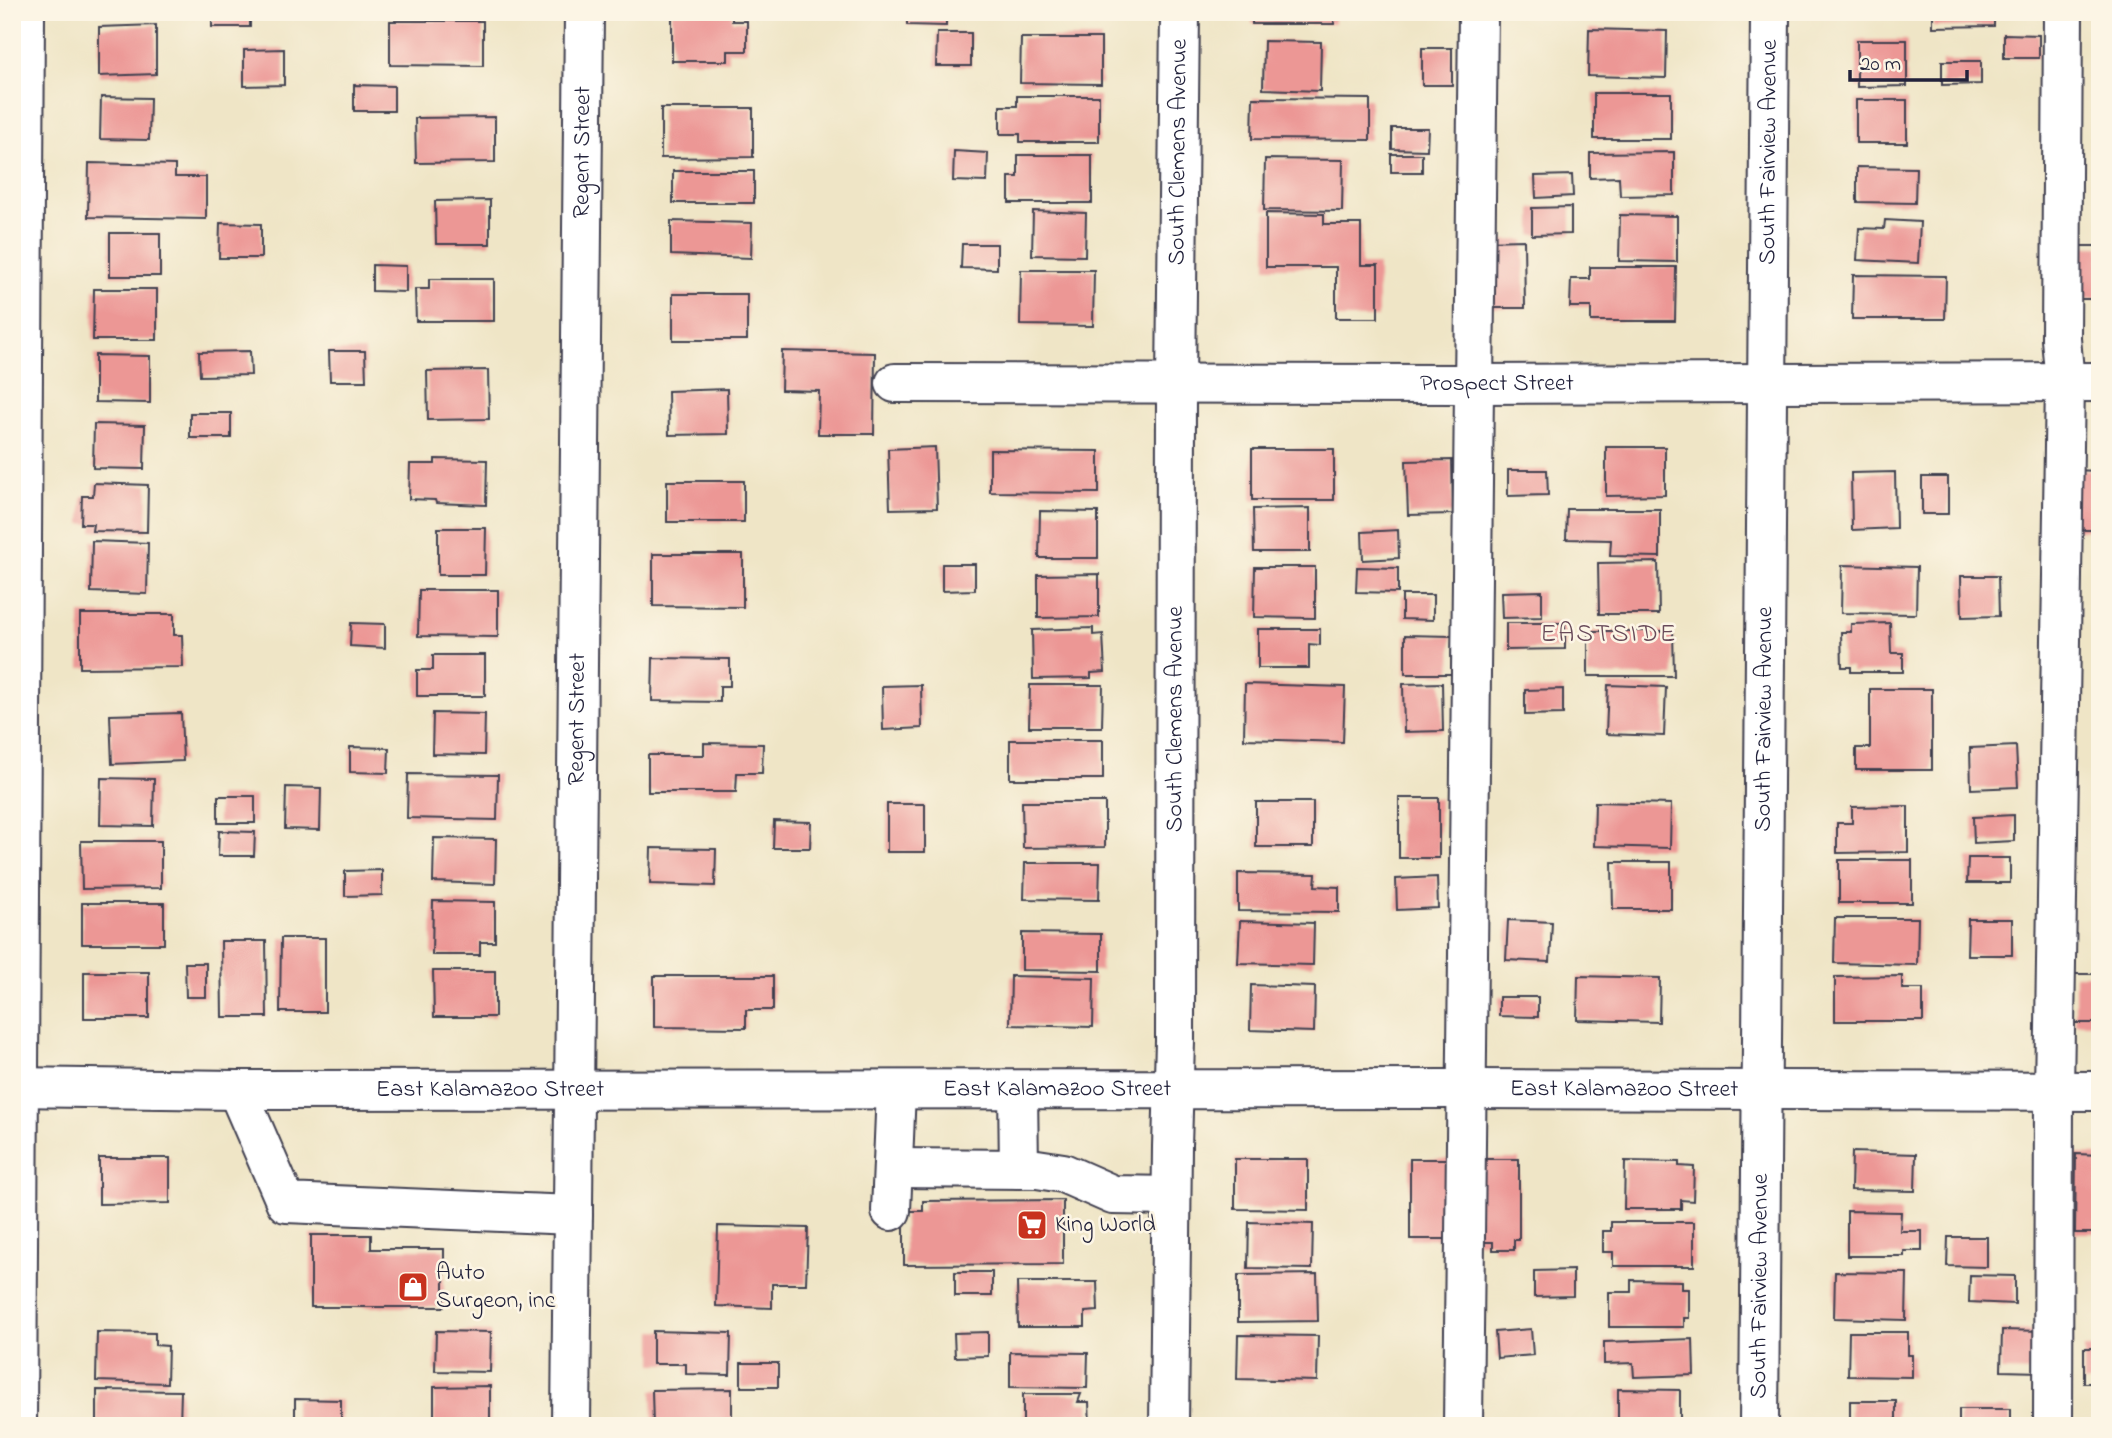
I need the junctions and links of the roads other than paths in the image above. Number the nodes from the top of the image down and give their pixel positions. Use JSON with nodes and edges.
{"nodes":[{"id":1,"x":25,"y":12,"type":"edge"},
{"id":2,"x":584,"y":12,"type":"edge"},
{"id":3,"x":1180,"y":12,"type":"edge"},
{"id":4,"x":1478,"y":12,"type":"edge"},
{"id":5,"x":1770,"y":12,"type":"edge"},
{"id":6,"x":2063,"y":12,"type":"edge"},
{"id":7,"x":1768,"y":382,"type":"junction"},
{"id":8,"x":2082,"y":382,"type":"edge"},
{"id":9,"x":895,"y":383,"type":"dead end"},
{"id":10,"x":1176,"y":384,"type":"junction"},
{"id":11,"x":1474,"y":384,"type":"junction"},
{"id":12,"x":16,"y":1087,"type":"edge"},
{"id":13,"x":1465,"y":1089,"type":"junction"},
{"id":14,"x":237,"y":1090,"type":"junction"},
{"id":15,"x":575,"y":1090,"type":"junction"},
{"id":16,"x":896,"y":1090,"type":"junction"},
{"id":17,"x":1018,"y":1090,"type":"junction"},
{"id":18,"x":1174,"y":1090,"type":"junction"},
{"id":19,"x":1762,"y":1091,"type":"junction"},
{"id":20,"x":2054,"y":1091,"type":"junction"},
{"id":21,"x":2100,"y":1091,"type":"edge"},
{"id":22,"x":893,"y":1168,"type":"junction"},
{"id":23,"x":1019,"y":1169,"type":"junction"},
{"id":24,"x":1171,"y":1196,"type":"junction"},
{"id":25,"x":891,"y":1211,"type":"dead end"},
{"id":26,"x":573,"y":1215,"type":"junction"},
{"id":27,"x":17,"y":1426,"type":"edge"},
{"id":28,"x":571,"y":1426,"type":"edge"},
{"id":29,"x":1169,"y":1426,"type":"edge"},
{"id":30,"x":1463,"y":1426,"type":"edge"},
{"id":31,"x":1759,"y":1426,"type":"edge"},
{"id":32,"x":2053,"y":1426,"type":"edge"}],
"edges":[{"from":1,"to":12,"type":"street"},
{"from":2,"to":15,"type":"street","name":"Regent Street"},
{"from":3,"to":10,"type":"street","name":"South Clemens Avenue"},
{"from":4,"to":11,"type":"street"},
{"from":5,"to":7,"type":"street","name":"South Fairview Avenue"},
{"from":6,"to":8,"type":"street"},
{"from":7,"to":8,"type":"street","name":"Prospect Street"},
{"from":7,"to":11,"type":"street","name":"Prospect Street"},
{"from":7,"to":19,"type":"street","name":"South Fairview Avenue"},
{"from":8,"to":20,"type":"street"},
{"from":9,"to":10,"type":"street","name":"Prospect Street"},
{"from":10,"to":11,"type":"street","name":"Prospect Street"},
{"from":10,"to":18,"type":"street","name":"South Clemens Avenue"},
{"from":11,"to":13,"type":"street"},
{"from":12,"to":14,"type":"street","name":"East Kalamazoo Street"},
{"from":12,"to":27,"type":"street"},
{"from":13,"to":18,"type":"street","name":"East Kalamazoo Street"},
{"from":13,"to":19,"type":"street","name":"East Kalamazoo Street"},
{"from":13,"to":30,"type":"street"},
{"from":14,"to":15,"type":"street","name":"East Kalamazoo Street"},
{"from":14,"to":26,"type":"street"},
{"from":15,"to":16,"type":"street","name":"East Kalamazoo Street"},
{"from":15,"to":26,"type":"street","name":"Regent Street"},
{"from":16,"to":17,"type":"street","name":"East Kalamazoo Street"},
{"from":16,"to":22,"type":"street"},
{"from":17,"to":18,"type":"street","name":"East Kalamazoo Street"},
{"from":17,"to":23,"type":"street"},
{"from":18,"to":24,"type":"street","name":"South Clemens Avenue"},
{"from":19,"to":20,"type":"street","name":"East Kalamazoo Street"},
{"from":19,"to":31,"type":"street","name":"South Fairview Avenue"},
{"from":20,"to":21,"type":"street","name":"East Kalamazoo Street"},
{"from":20,"to":32,"type":"street"},
{"from":22,"to":23,"type":"street"},
{"from":22,"to":25,"type":"street"},
{"from":23,"to":24,"type":"street"},
{"from":24,"to":29,"type":"street","name":"South Clemens Avenue"},
{"from":26,"to":28,"type":"street","name":"Regent Street"}]}
